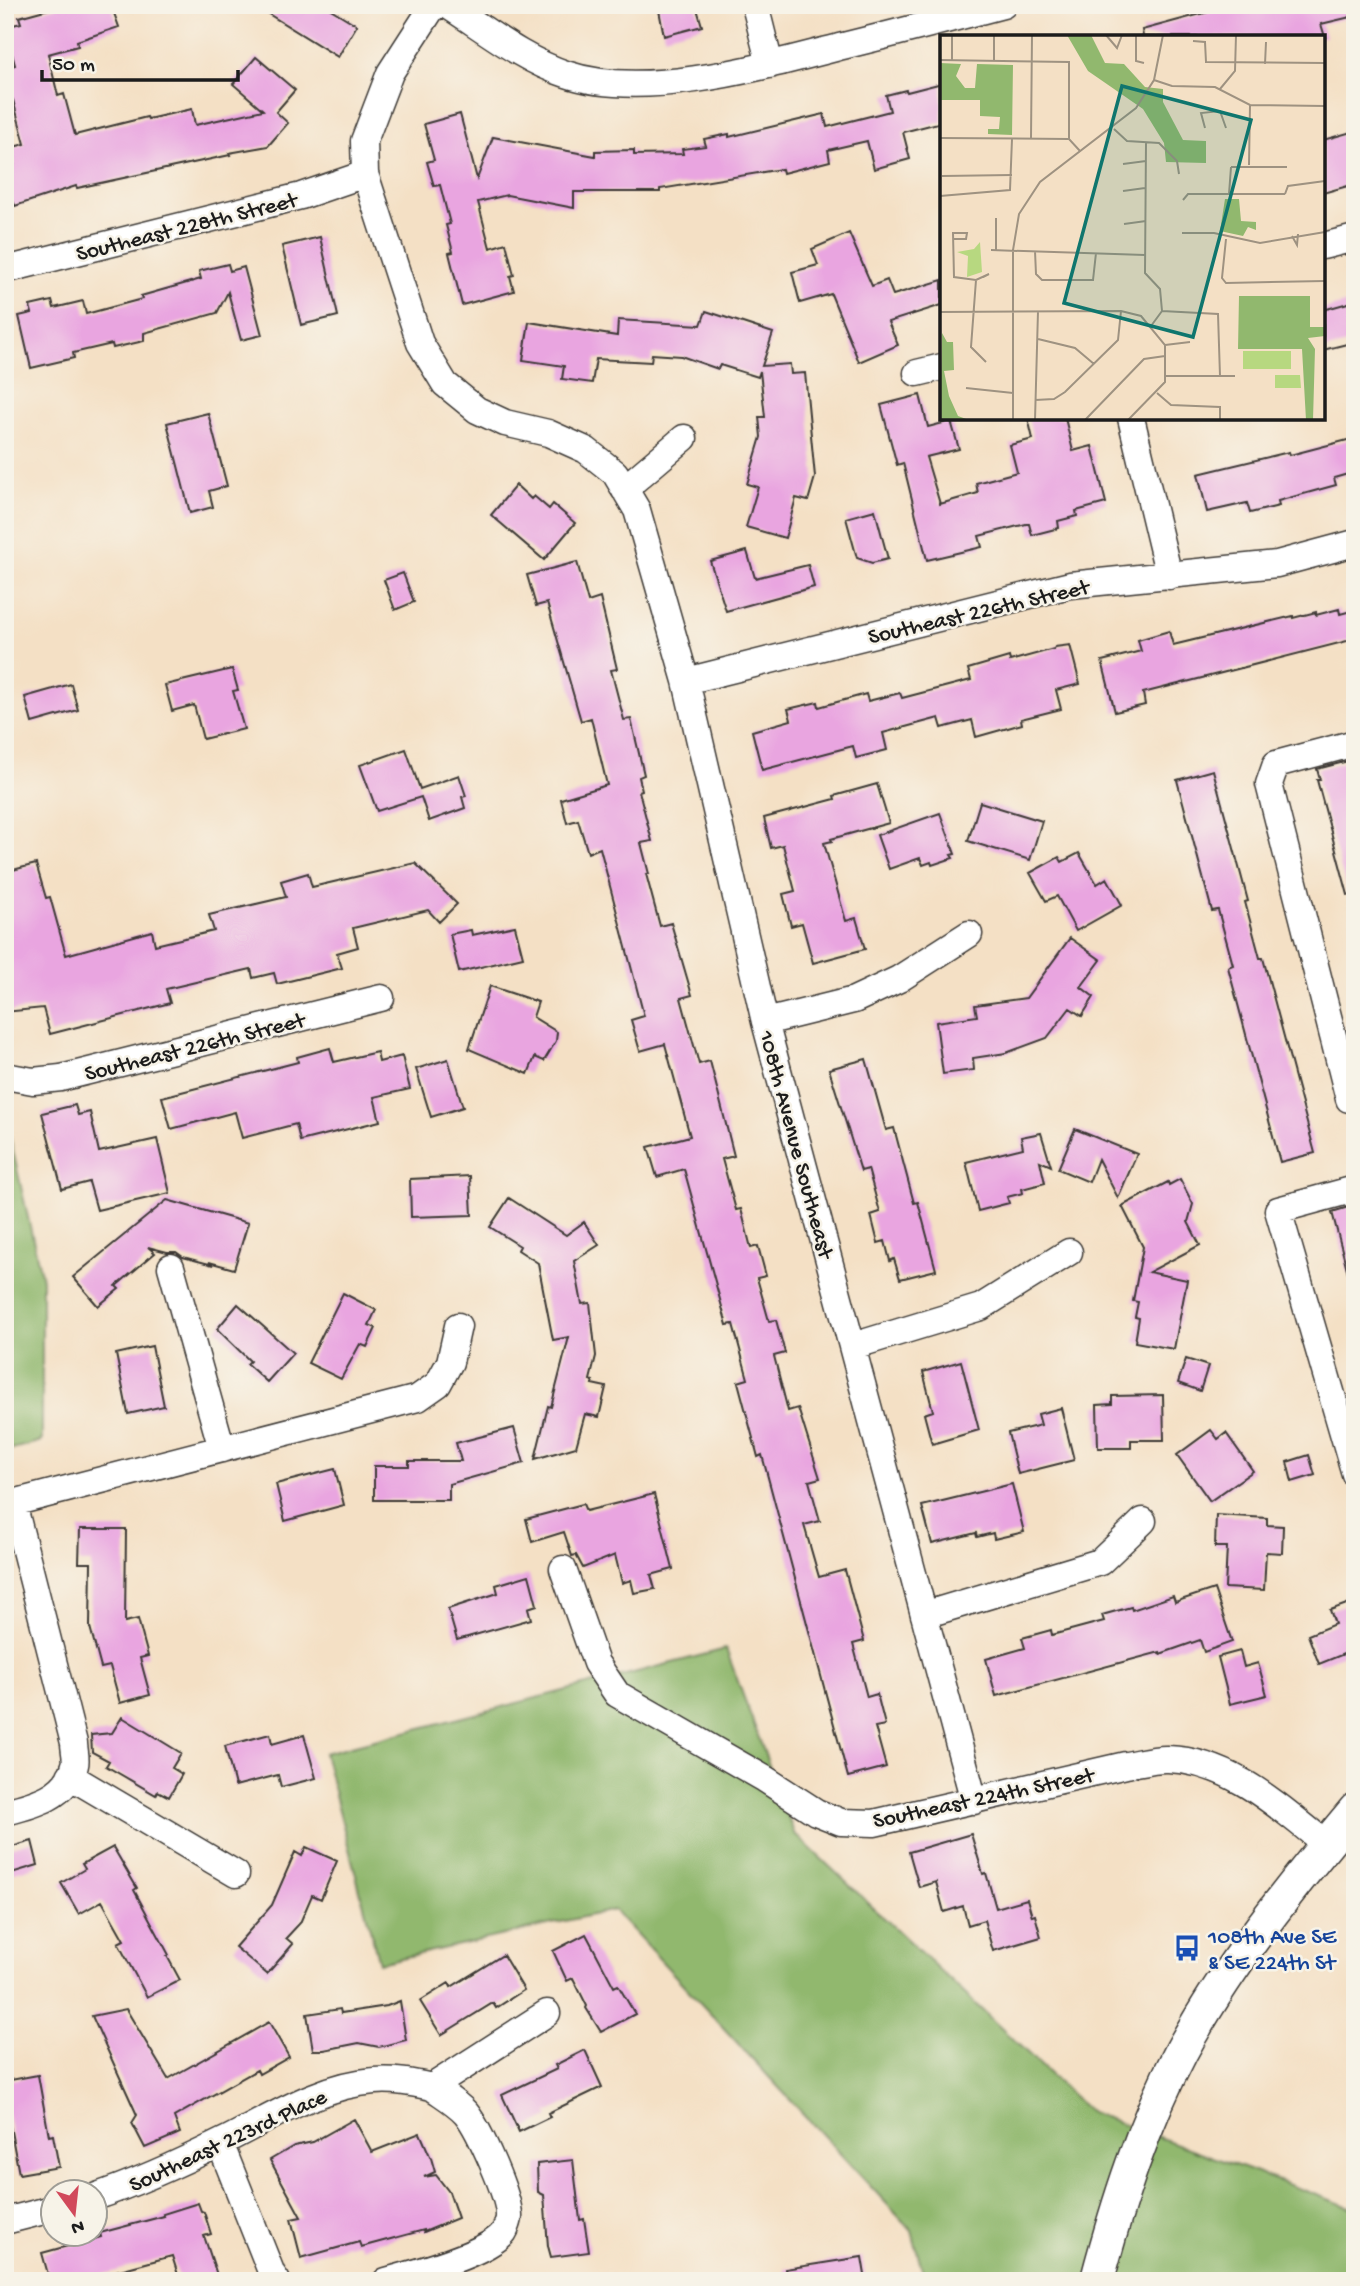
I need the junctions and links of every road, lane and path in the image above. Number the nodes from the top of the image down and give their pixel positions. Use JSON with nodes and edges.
{"nodes":[{"id":1,"x":434,"y":5,"type":"edge"},
{"id":2,"x":447,"y":5,"type":"edge"},
{"id":3,"x":755,"y":5,"type":"edge"},
{"id":4,"x":1003,"y":5,"type":"edge"},
{"id":5,"x":771,"y":65,"type":"junction"},
{"id":6,"x":365,"y":174,"type":"junction"},
{"id":7,"x":1355,"y":238,"type":"edge"},
{"id":8,"x":1325,"y":246,"type":"edge"},
{"id":9,"x":5,"y":270,"type":"edge"},
{"id":10,"x":1131,"y":420,"type":"edge"},
{"id":11,"x":684,"y":438,"type":"dead end"},
{"id":12,"x":624,"y":488,"type":"junction"},
{"id":13,"x":1355,"y":544,"type":"edge"},
{"id":14,"x":1170,"y":576,"type":"junction"},
{"id":15,"x":686,"y":681,"type":"junction"},
{"id":16,"x":1355,"y":743,"type":"edge"},
{"id":17,"x":969,"y":934,"type":"dead end"},
{"id":18,"x":381,"y":998,"type":"dead end"},
{"id":19,"x":765,"y":1022,"type":"junction"},
{"id":20,"x":5,"y":1076,"type":"edge"},
{"id":21,"x":1355,"y":1100,"type":"edge"},
{"id":22,"x":1355,"y":1189,"type":"edge"},
{"id":23,"x":1069,"y":1252,"type":"dead end"},
{"id":24,"x":171,"y":1267,"type":"dead end"},
{"id":25,"x":458,"y":1326,"type":"dead end"},
{"id":26,"x":853,"y":1346,"type":"junction"},
{"id":27,"x":222,"y":1449,"type":"junction"},
{"id":28,"x":1355,"y":1474,"type":"edge"},
{"id":29,"x":9,"y":1504,"type":"edge"},
{"id":30,"x":1143,"y":1521,"type":"dead end"},
{"id":31,"x":563,"y":1569,"type":"dead end"},
{"id":32,"x":924,"y":1615,"type":"junction"},
{"id":33,"x":69,"y":1776,"type":"junction"},
{"id":34,"x":974,"y":1801,"type":"junction"},
{"id":35,"x":1355,"y":1810,"type":"edge"},
{"id":36,"x":5,"y":1812,"type":"edge"},
{"id":37,"x":1326,"y":1844,"type":"junction"},
{"id":38,"x":236,"y":1874,"type":"dead end"},
{"id":39,"x":547,"y":2012,"type":"dead end"},
{"id":40,"x":432,"y":2087,"type":"junction"},
{"id":41,"x":220,"y":2143,"type":"junction"},
{"id":42,"x":108,"y":2192,"type":"edge"},
{"id":43,"x":38,"y":2212,"type":"edge"},
{"id":44,"x":5,"y":2221,"type":"edge"},
{"id":45,"x":277,"y":2281,"type":"edge"},
{"id":46,"x":386,"y":2281,"type":"edge"},
{"id":47,"x":1097,"y":2281,"type":"edge"}],
"edges":[{"from":1,"to":6,"type":"street","name":"108th Avenue Southeast"},
{"from":2,"to":5,"type":"street"},
{"from":3,"to":5,"type":"street"},
{"from":4,"to":5,"type":"street"},
{"from":6,"to":9,"type":"street","name":"Southeast 228th Street"},
{"from":6,"to":12,"type":"street","name":"108th Avenue Southeast"},
{"from":7,"to":8,"type":"street"},
{"from":10,"to":14,"type":"street"},
{"from":11,"to":12,"type":"street"},
{"from":12,"to":15,"type":"street","name":"108th Avenue Southeast"},
{"from":13,"to":14,"type":"street","name":"Southeast 226th Street"},
{"from":14,"to":15,"type":"street","name":"Southeast 226th Street"},
{"from":15,"to":19,"type":"street","name":"108th Avenue Southeast"},
{"from":16,"to":21,"type":"street"},
{"from":17,"to":19,"type":"street"},
{"from":18,"to":20,"type":"street","name":"Southeast 226th Street"},
{"from":19,"to":26,"type":"street","name":"108th Avenue Southeast"},
{"from":22,"to":28,"type":"street"},
{"from":23,"to":26,"type":"street"},
{"from":24,"to":27,"type":"street"},
{"from":25,"to":27,"type":"street"},
{"from":26,"to":32,"type":"street","name":"108th Avenue Southeast"},
{"from":27,"to":29,"type":"street"},
{"from":29,"to":33,"type":"street"},
{"from":30,"to":32,"type":"street"},
{"from":31,"to":34,"type":"street","name":"Southeast 224th Street"},
{"from":32,"to":34,"type":"street","name":"108th Avenue Southeast"},
{"from":33,"to":36,"type":"street"},
{"from":33,"to":38,"type":"street"},
{"from":34,"to":37,"type":"street","name":"Southeast 224th Street"},
{"from":35,"to":37,"type":"main road"},
{"from":37,"to":47,"type":"main road"},
{"from":39,"to":40,"type":"street"},
{"from":40,"to":41,"type":"street","name":"Southeast 223rd Place"},
{"from":40,"to":46,"type":"street"},
{"from":41,"to":42,"type":"street","name":"Southeast 223rd Place"},
{"from":41,"to":45,"type":"street"},
{"from":43,"to":44,"type":"street"}]}
